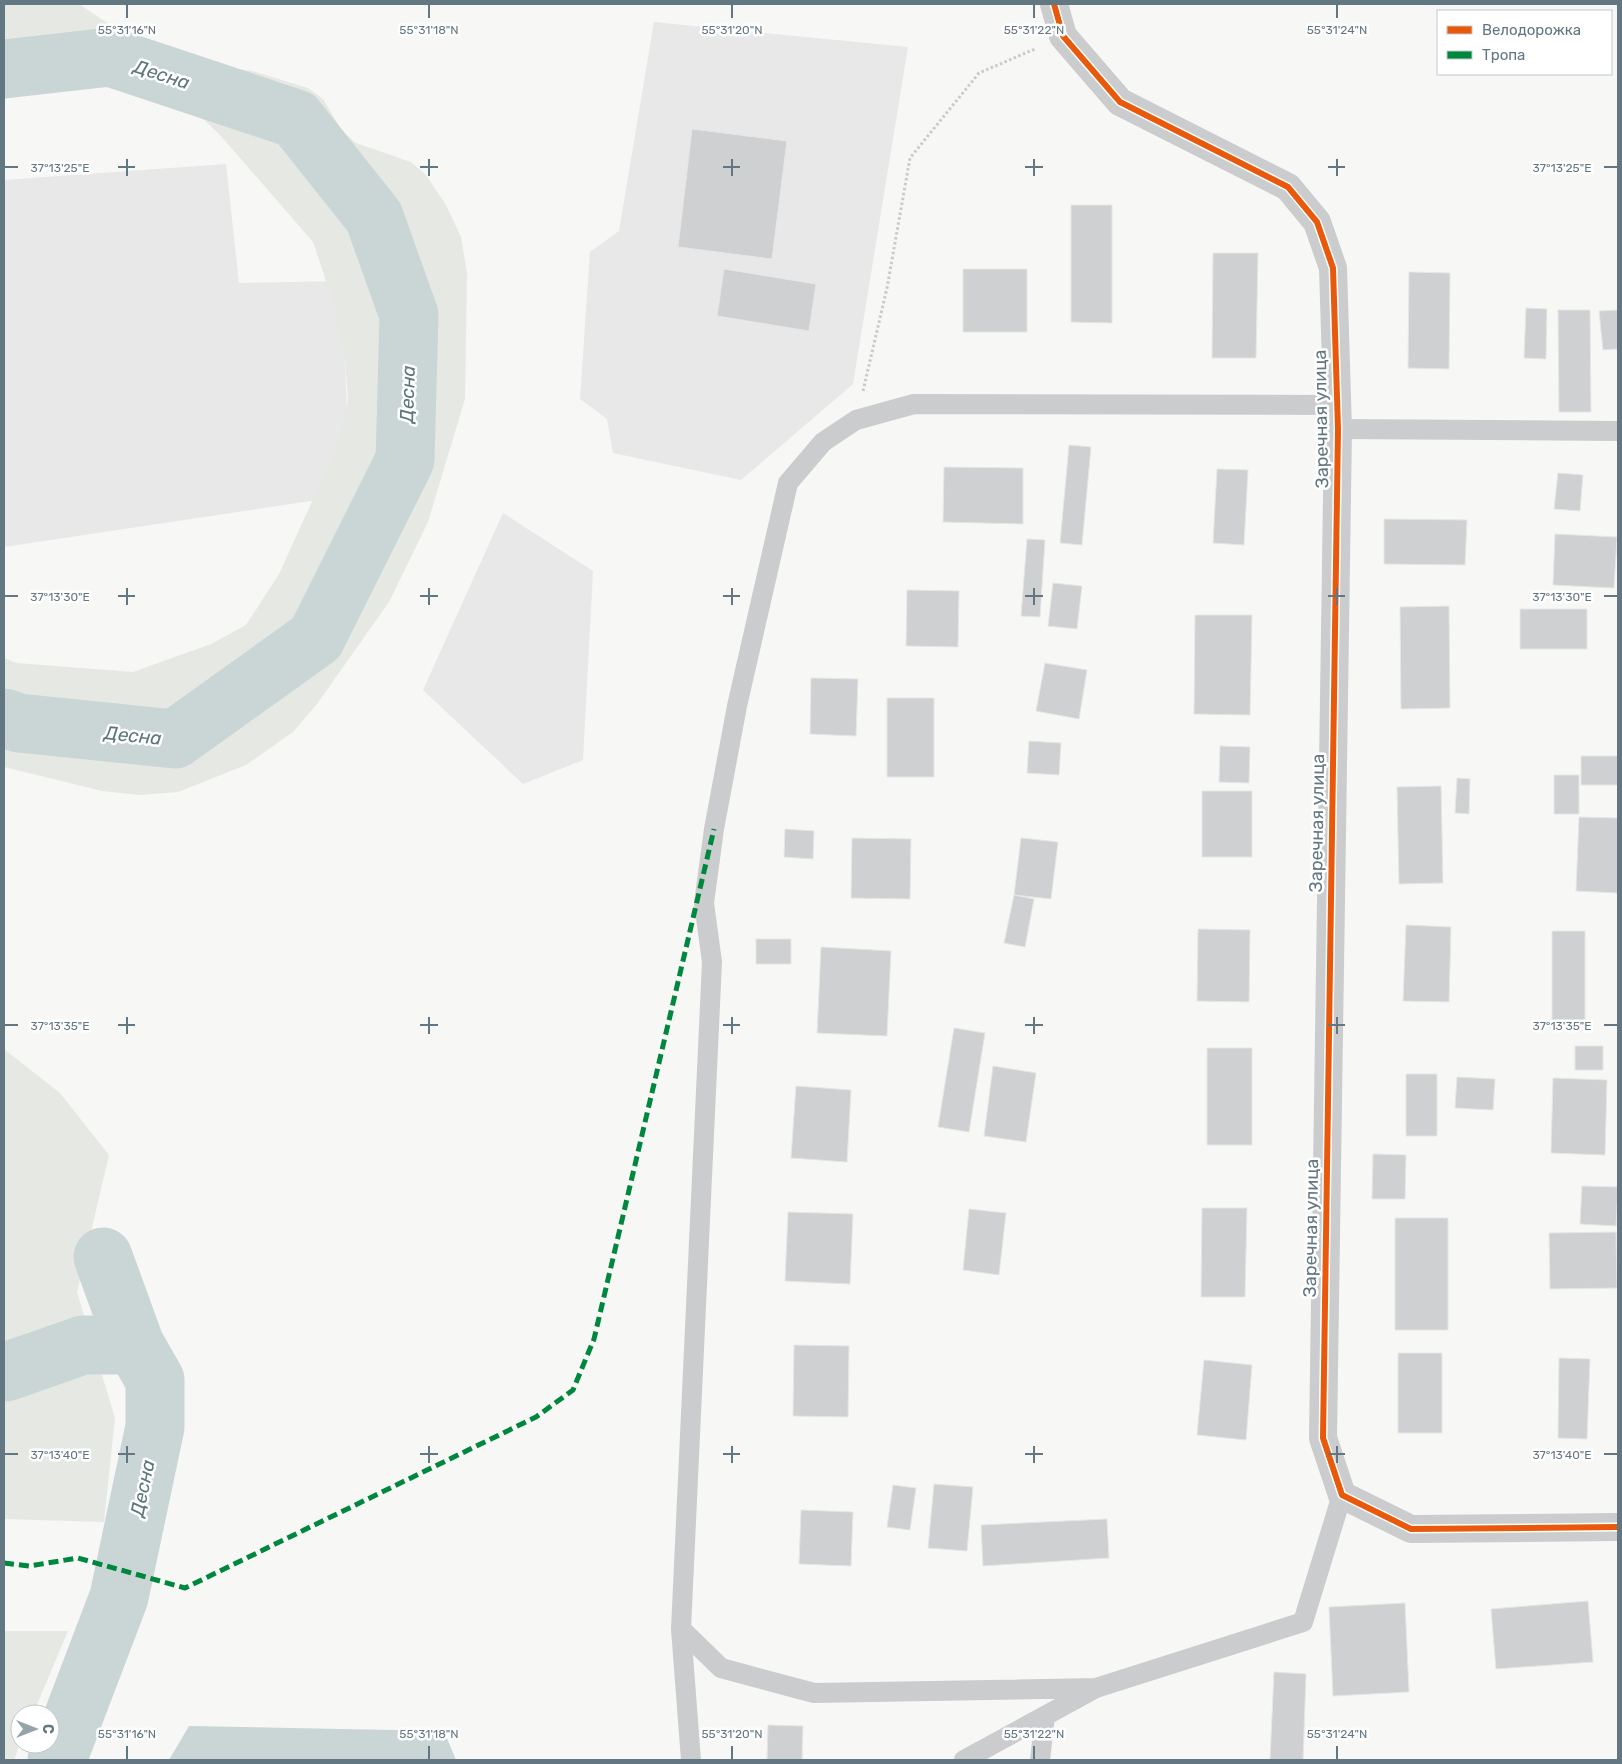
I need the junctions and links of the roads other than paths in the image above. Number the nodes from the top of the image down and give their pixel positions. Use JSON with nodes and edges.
{"nodes":[{"id":1,"x":1054,"y":4,"type":"edge"},
{"id":2,"x":1338,"y":417,"type":"junction"},
{"id":3,"x":1618,"y":431,"type":"edge"},
{"id":4,"x":1342,"y":1495,"type":"junction"},
{"id":5,"x":1618,"y":1527,"type":"edge"},
{"id":6,"x":682,"y":1629,"type":"junction"},
{"id":7,"x":1096,"y":1688,"type":"junction"},
{"id":8,"x":1045,"y":1716,"type":"junction"},
{"id":9,"x":691,"y":1760,"type":"edge"},
{"id":10,"x":964,"y":1760,"type":"edge"},
{"id":11,"x":1040,"y":1760,"type":"edge"}],
"edges":[{"from":1,"to":2,"type":"street","name":"Заречная улица"},
{"from":2,"to":3,"type":"lane"},
{"from":2,"to":4,"type":"street","name":"Заречная улица"},
{"from":2,"to":6,"type":"lane"},
{"from":4,"to":5,"type":"street"},
{"from":4,"to":7,"type":"lane"},
{"from":6,"to":7,"type":"lane"},
{"from":6,"to":9,"type":"lane"},
{"from":7,"to":8,"type":"lane"},
{"from":8,"to":10,"type":"lane"},
{"from":8,"to":11,"type":"lane"}]}
